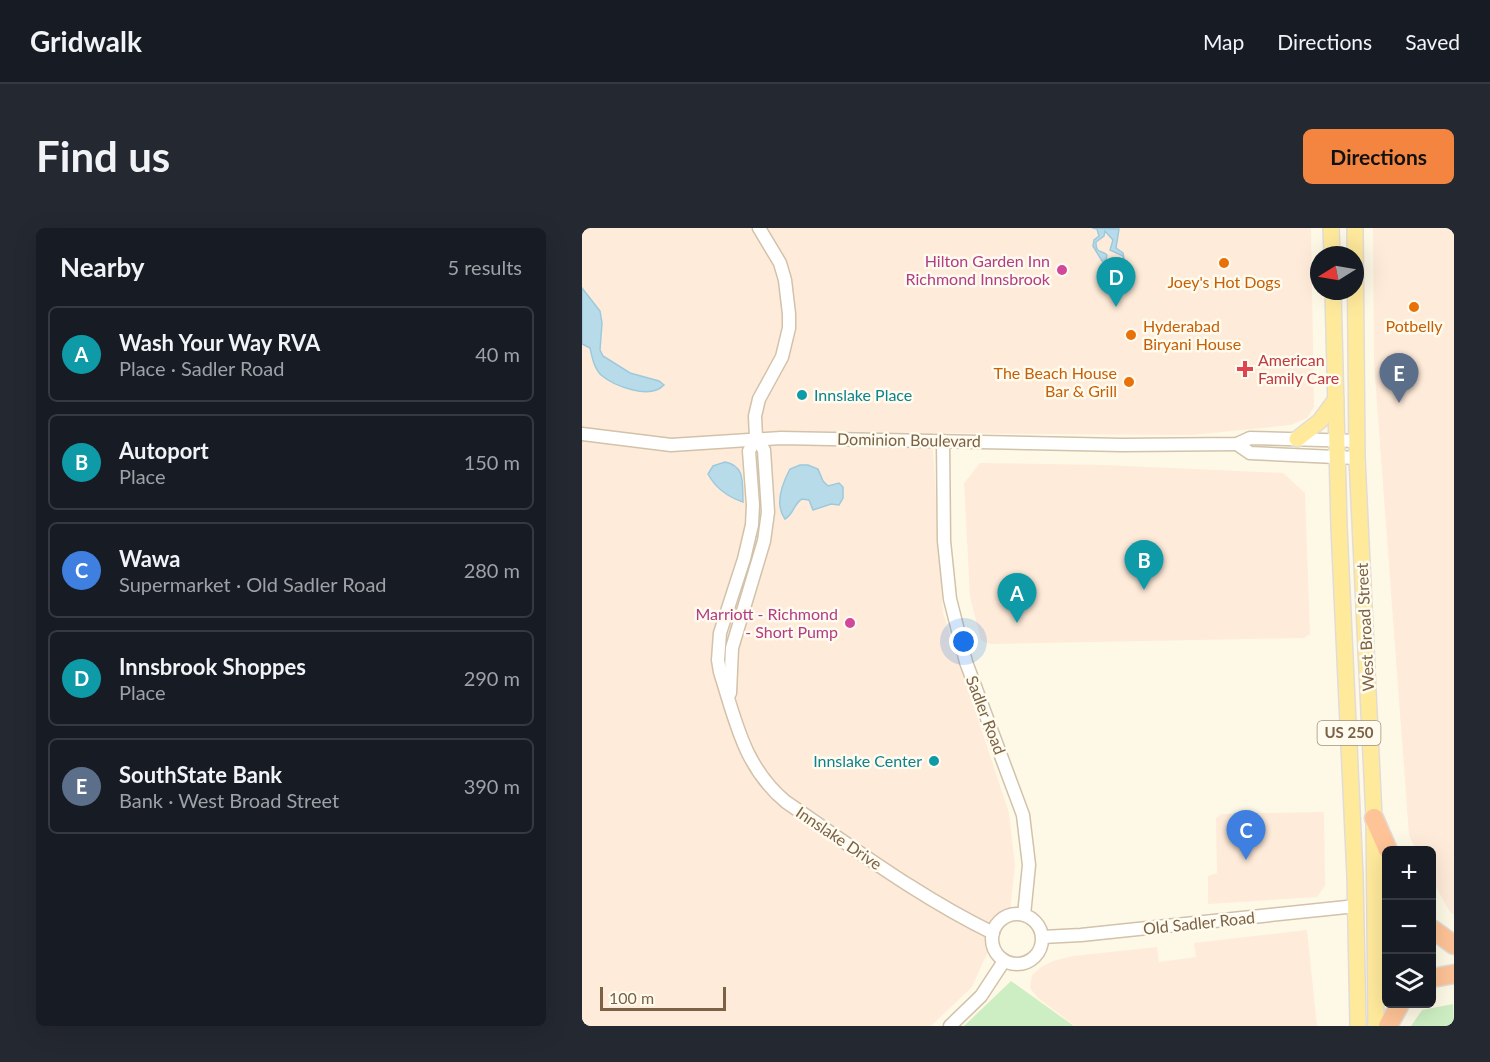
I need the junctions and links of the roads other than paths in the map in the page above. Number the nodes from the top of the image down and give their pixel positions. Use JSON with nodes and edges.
{"nodes":[{"id":1,"x":759,"y":228,"type":"edge"},
{"id":2,"x":1331,"y":228,"type":"edge"},
{"id":3,"x":1355,"y":228,"type":"edge"},
{"id":4,"x":1332,"y":246,"type":"edge"},
{"id":5,"x":1333,"y":300,"type":"edge"},
{"id":6,"x":1336,"y":399,"type":"junction"},
{"id":7,"x":582,"y":434,"type":"edge"},
{"id":8,"x":756,"y":438,"type":"junction"},
{"id":9,"x":1297,"y":439,"type":"junction"},
{"id":10,"x":943,"y":441,"type":"junction"},
{"id":11,"x":1357,"y":441,"type":"junction"},
{"id":12,"x":1237,"y":444,"type":"junction"},
{"id":13,"x":1337,"y":448,"type":"junction"},
{"id":14,"x":1357,"y":458,"type":"junction"},
{"id":15,"x":1374,"y":818,"type":"junction"},
{"id":16,"x":1386,"y":846,"type":"edge"},
{"id":17,"x":1356,"y":906,"type":"junction"},
{"id":18,"x":1024,"y":915,"type":"junction"},
{"id":19,"x":1436,"y":932,"type":"edge"},
{"id":20,"x":993,"y":933,"type":"junction"},
{"id":21,"x":1042,"y":937,"type":"junction"},
{"id":22,"x":1454,"y":945,"type":"edge"},
{"id":23,"x":1004,"y":961,"type":"junction"},
{"id":24,"x":1454,"y":974,"type":"edge"},
{"id":25,"x":1436,"y":977,"type":"edge"},
{"id":26,"x":1398,"y":1008,"type":"edge"},
{"id":27,"x":950,"y":1026,"type":"edge"},
{"id":28,"x":1358,"y":1026,"type":"edge"},
{"id":29,"x":1376,"y":1026,"type":"edge"},
{"id":30,"x":1388,"y":1026,"type":"edge"}],
"edges":[{"from":1,"to":8,"type":"street","name":"Innslake Drive"},
{"from":2,"to":4,"type":"main road"},
{"from":3,"to":11,"type":"main road","name":"West Broad Street","number":"US 250"},
{"from":5,"to":6,"type":"main road","name":"West Broad Street","number":"US 250"},
{"from":6,"to":9,"type":"main road"},
{"from":6,"to":13,"type":"main road","name":"West Broad Street","number":"US 250"},
{"from":7,"to":8,"type":"street","name":"Dominion Boulevard"},
{"from":8,"to":10,"type":"street","name":"Dominion Boulevard"},
{"from":8,"to":20,"type":"street","name":"Innslake Drive"},
{"from":9,"to":12,"type":"street","name":"Dominion Boulevard"},
{"from":9,"to":13,"type":"street","name":"Dominion Boulevard"},
{"from":10,"to":12,"type":"street","name":"Dominion Boulevard"},
{"from":10,"to":18,"type":"street","name":"Sadler Road"},
{"from":11,"to":13,"type":"street","name":"Dominion Boulevard"},
{"from":11,"to":14,"type":"main road","name":"West Broad Street","number":"US 250"},
{"from":12,"to":13,"type":"street","name":"Dominion Boulevard"},
{"from":13,"to":14,"type":"street","name":"Dominion Boulevard"},
{"from":13,"to":17,"type":"main road","name":"West Broad Street","number":"US 250"},
{"from":14,"to":15,"type":"main road","name":"West Broad Street","number":"US 250"},
{"from":15,"to":16,"type":"highway"},
{"from":15,"to":29,"type":"main road","name":"West Broad Street","number":"US 250"},
{"from":17,"to":21,"type":"street","name":"Old Sadler Road"},
{"from":17,"to":28,"type":"main road","name":"West Broad Street","number":"US 250"},
{"from":18,"to":20,"type":"street"},
{"from":18,"to":21,"type":"street"},
{"from":19,"to":22,"type":"highway"},
{"from":20,"to":23,"type":"street"},
{"from":21,"to":23,"type":"street"},
{"from":23,"to":27,"type":"street"},
{"from":24,"to":25,"type":"highway"},
{"from":26,"to":30,"type":"highway"}]}
